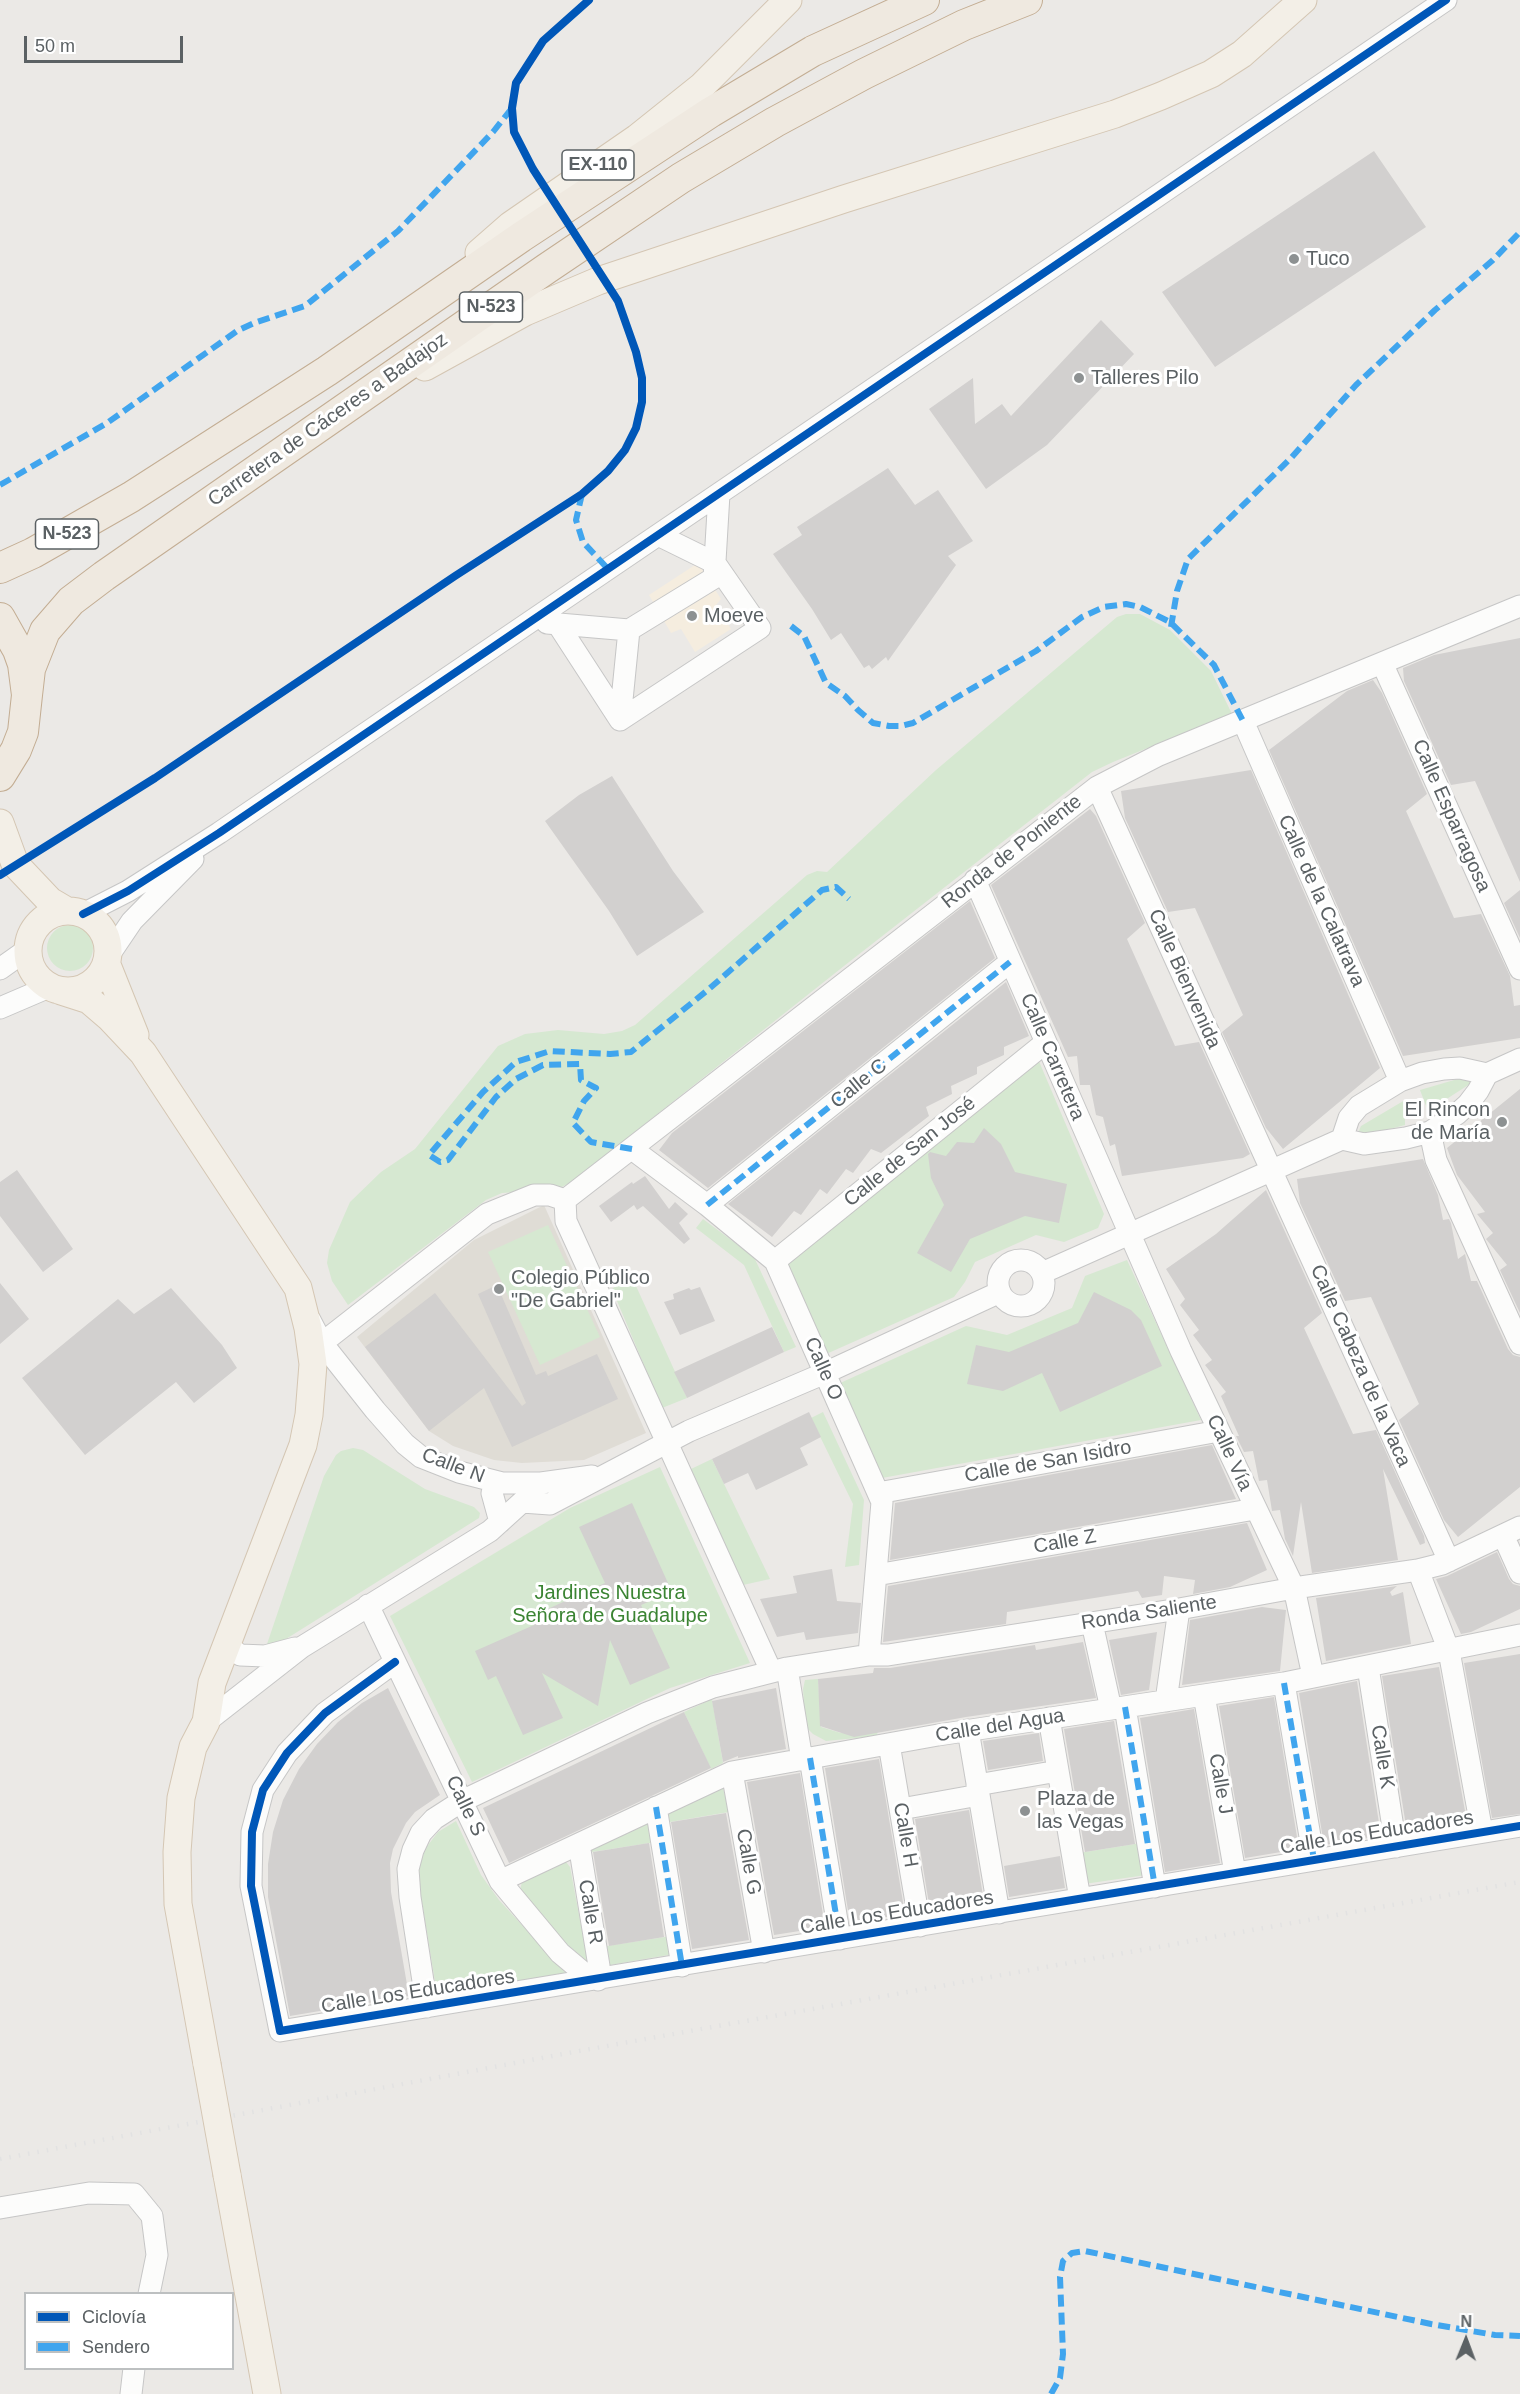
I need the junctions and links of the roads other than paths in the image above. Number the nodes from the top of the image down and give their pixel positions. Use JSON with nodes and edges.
{"nodes":[{"id":1,"x":788,"y":0,"type":"edge"},
{"id":2,"x":924,"y":0,"type":"edge"},
{"id":3,"x":1027,"y":0,"type":"edge"},
{"id":4,"x":1303,"y":0,"type":"edge"},
{"id":5,"x":1446,"y":0,"type":"edge"},
{"id":6,"x":399,"y":322,"type":"junction"},
{"id":7,"x":326,"y":421,"type":"junction"},
{"id":8,"x":719,"y":494,"type":"junction"},
{"id":9,"x":658,"y":535,"type":"junction"},
{"id":10,"x":715,"y":563,"type":"junction"},
{"id":11,"x":0,"y":568,"type":"edge"},
{"id":12,"x":1520,"y":607,"type":"edge"},
{"id":13,"x":0,"y":618,"type":"edge"},
{"id":14,"x":528,"y":623,"type":"junction"},
{"id":15,"x":557,"y":623,"type":"junction"},
{"id":16,"x":629,"y":630,"type":"junction"},
{"id":17,"x":1382,"y":663,"type":"junction"},
{"id":18,"x":27,"y":695,"type":"junction"},
{"id":19,"x":620,"y":720,"type":"junction"},
{"id":20,"x":1243,"y":721,"type":"junction"},
{"id":21,"x":0,"y":776,"type":"edge"},
{"id":22,"x":1097,"y":787,"type":"junction"},
{"id":23,"x":0,"y":823,"type":"edge"},
{"id":24,"x":219,"y":833,"type":"junction"},
{"id":25,"x":0,"y":862,"type":"edge"},
{"id":26,"x":975,"y":880,"type":"junction"},
{"id":27,"x":75,"y":912,"type":"junction"},
{"id":28,"x":30,"y":940,"type":"junction"},
{"id":29,"x":108,"y":960,"type":"junction"},
{"id":30,"x":1010,"y":962,"type":"junction"},
{"id":31,"x":0,"y":969,"type":"edge"},
{"id":32,"x":1520,"y":969,"type":"edge"},
{"id":33,"x":55,"y":989,"type":"junction"},
{"id":34,"x":0,"y":1008,"type":"edge"},
{"id":35,"x":1046,"y":1043,"type":"junction"},
{"id":36,"x":143,"y":1053,"type":"junction"},
{"id":37,"x":1520,"y":1059,"type":"edge"},
{"id":38,"x":1487,"y":1074,"type":"junction"},
{"id":39,"x":1400,"y":1081,"type":"junction"},
{"id":40,"x":1430,"y":1132,"type":"junction"},
{"id":41,"x":1342,"y":1139,"type":"junction"},
{"id":42,"x":632,"y":1149,"type":"junction"},
{"id":43,"x":1272,"y":1170,"type":"junction"},
{"id":44,"x":565,"y":1200,"type":"junction"},
{"id":45,"x":707,"y":1205,"type":"junction"},
{"id":46,"x":1129,"y":1234,"type":"junction"},
{"id":47,"x":775,"y":1261,"type":"junction"},
{"id":48,"x":1042,"y":1273,"type":"junction"},
{"id":49,"x":1000,"y":1292,"type":"junction"},
{"id":50,"x":301,"y":1299,"type":"junction"},
{"id":51,"x":327,"y":1339,"type":"junction"},
{"id":52,"x":1520,"y":1344,"type":"edge"},
{"id":53,"x":825,"y":1373,"type":"junction"},
{"id":54,"x":1219,"y":1431,"type":"junction"},
{"id":55,"x":668,"y":1443,"type":"junction"},
{"id":56,"x":421,"y":1456,"type":"junction"},
{"id":57,"x":492,"y":1492,"type":"junction"},
{"id":58,"x":523,"y":1492,"type":"junction"},
{"id":59,"x":878,"y":1493,"type":"junction"},
{"id":60,"x":1255,"y":1509,"type":"junction"},
{"id":61,"x":500,"y":1522,"type":"junction"},
{"id":62,"x":1511,"y":1531,"type":"edge"},
{"id":63,"x":1449,"y":1561,"type":"junction"},
{"id":64,"x":1418,"y":1570,"type":"junction"},
{"id":65,"x":1520,"y":1573,"type":"edge"},
{"id":66,"x":876,"y":1575,"type":"junction"},
{"id":67,"x":1294,"y":1588,"type":"junction"},
{"id":68,"x":368,"y":1605,"type":"junction"},
{"id":69,"x":1179,"y":1609,"type":"junction"},
{"id":70,"x":1092,"y":1623,"type":"junction"},
{"id":71,"x":1520,"y":1635,"type":"edge"},
{"id":72,"x":227,"y":1645,"type":"junction"},
{"id":73,"x":302,"y":1647,"type":"junction"},
{"id":74,"x":1449,"y":1651,"type":"junction"},
{"id":75,"x":869,"y":1655,"type":"junction"},
{"id":76,"x":395,"y":1662,"type":"junction"},
{"id":77,"x":1368,"y":1668,"type":"junction"},
{"id":78,"x":779,"y":1669,"type":"junction"},
{"id":79,"x":1313,"y":1676,"type":"junction"},
{"id":80,"x":1284,"y":1683,"type":"junction"},
{"id":81,"x":1204,"y":1695,"type":"junction"},
{"id":82,"x":1166,"y":1701,"type":"junction"},
{"id":83,"x":1118,"y":1708,"type":"junction"},
{"id":84,"x":1049,"y":1718,"type":"junction"},
{"id":85,"x":206,"y":1722,"type":"junction"},
{"id":86,"x":968,"y":1730,"type":"junction"},
{"id":87,"x":889,"y":1744,"type":"junction"},
{"id":88,"x":806,"y":1759,"type":"junction"},
{"id":89,"x":1058,"y":1771,"type":"junction"},
{"id":90,"x":732,"y":1772,"type":"junction"},
{"id":91,"x":978,"y":1790,"type":"junction"},
{"id":92,"x":462,"y":1801,"type":"junction"},
{"id":93,"x":656,"y":1807,"type":"junction"},
{"id":94,"x":900,"y":1809,"type":"junction"},
{"id":95,"x":1520,"y":1826,"type":"edge"},
{"id":96,"x":1482,"y":1832,"type":"junction"},
{"id":97,"x":579,"y":1844,"type":"junction"},
{"id":98,"x":1396,"y":1847,"type":"junction"},
{"id":99,"x":1314,"y":1860,"type":"junction"},
{"id":100,"x":1235,"y":1873,"type":"junction"},
{"id":101,"x":500,"y":1881,"type":"junction"},
{"id":102,"x":1155,"y":1887,"type":"junction"},
{"id":103,"x":1080,"y":1899,"type":"junction"},
{"id":104,"x":999,"y":1913,"type":"junction"},
{"id":105,"x":920,"y":1926,"type":"junction"},
{"id":106,"x":840,"y":1939,"type":"junction"},
{"id":107,"x":764,"y":1952,"type":"junction"},
{"id":108,"x":682,"y":1966,"type":"junction"},
{"id":109,"x":598,"y":1980,"type":"junction"},
{"id":110,"x":427,"y":2007,"type":"junction"},
{"id":111,"x":0,"y":2208,"type":"edge"},
{"id":112,"x":149,"y":2292,"type":"edge"},
{"id":113,"x":134,"y":2370,"type":"edge"},
{"id":114,"x":131,"y":2394,"type":"edge"},
{"id":115,"x":267,"y":2394,"type":"edge"}],
"edges":[{"from":1,"to":6,"type":"main road","number":"EX-110"},
{"from":2,"to":6,"type":"highway","name":"Carretera de Cáceres a Badajoz","number":"N-523"},
{"from":3,"to":7,"type":"highway","name":"Carretera de Cáceres a Badajoz","number":"N-523"},
{"from":4,"to":7,"type":"main road"},
{"from":5,"to":8,"type":"street"},
{"from":6,"to":11,"type":"highway","name":"Carretera de Cáceres a Badajoz","number":"N-523"},
{"from":7,"to":18,"type":"highway","name":"Carretera de Cáceres a Badajoz","number":"N-523"},
{"from":8,"to":9,"type":"street"},
{"from":8,"to":10,"type":"street"},
{"from":9,"to":10,"type":"street"},
{"from":9,"to":14,"type":"street"},
{"from":10,"to":16,"type":"street"},
{"from":10,"to":19,"type":"street"},
{"from":12,"to":17,"type":"street","name":"Ronda de Poniente"},
{"from":13,"to":18,"type":"highway","number":"N-523"},
{"from":14,"to":15,"type":"street"},
{"from":14,"to":24,"type":"street"},
{"from":15,"to":16,"type":"street"},
{"from":15,"to":19,"type":"street"},
{"from":16,"to":19,"type":"street"},
{"from":17,"to":20,"type":"street","name":"Ronda de Poniente"},
{"from":17,"to":32,"type":"street","name":"Calle Esparragosa"},
{"from":18,"to":21,"type":"highway","number":"N-523"},
{"from":20,"to":22,"type":"street","name":"Ronda de Poniente"},
{"from":20,"to":39,"type":"street","name":"Calle de la Calatrava"},
{"from":22,"to":26,"type":"street","name":"Ronda de Poniente"},
{"from":22,"to":43,"type":"street","name":"Calle Bienvenida"},
{"from":23,"to":27,"type":"main road"},
{"from":24,"to":27,"type":"street"},
{"from":24,"to":29,"type":"street"},
{"from":25,"to":28,"type":"main road"},
{"from":26,"to":30,"type":"street","name":"Calle Carretera"},
{"from":26,"to":42,"type":"street","name":"Ronda de Poniente"},
{"from":27,"to":28,"type":"main road"},
{"from":27,"to":29,"type":"main road"},
{"from":28,"to":31,"type":"street"},
{"from":28,"to":33,"type":"main road"},
{"from":29,"to":33,"type":"main road"},
{"from":29,"to":36,"type":"main road"},
{"from":30,"to":35,"type":"street","name":"Calle Carretera"},
{"from":30,"to":45,"type":"street","name":"Calle C"},
{"from":33,"to":34,"type":"street"},
{"from":33,"to":36,"type":"main road"},
{"from":35,"to":46,"type":"street","name":"Calle Carretera"},
{"from":35,"to":47,"type":"street","name":"Calle de San José"},
{"from":36,"to":50,"type":"main road"},
{"from":37,"to":38,"type":"street"},
{"from":38,"to":39,"type":"street"},
{"from":38,"to":40,"type":"street"},
{"from":39,"to":41,"type":"street"},
{"from":40,"to":41,"type":"street"},
{"from":40,"to":52,"type":"street"},
{"from":41,"to":43,"type":"street"},
{"from":42,"to":44,"type":"street","name":"Ronda de Poniente"},
{"from":42,"to":45,"type":"street","name":"Calle O"},
{"from":43,"to":46,"type":"street"},
{"from":43,"to":63,"type":"street","name":"Calle Cabeza de la Vaca"},
{"from":44,"to":51,"type":"street"},
{"from":44,"to":55,"type":"street"},
{"from":45,"to":47,"type":"street","name":"Calle O"},
{"from":46,"to":48,"type":"street"},
{"from":46,"to":54,"type":"street","name":"Calle Vía"},
{"from":47,"to":53,"type":"street","name":"Calle O"},
{"from":48,"to":49,"type":"street"},
{"from":48,"to":49,"type":"street"},
{"from":49,"to":53,"type":"street","name":"Calle N"},
{"from":50,"to":51,"type":"street","name":"Calle N"},
{"from":50,"to":72,"type":"main road"},
{"from":51,"to":56,"type":"street","name":"Calle N"},
{"from":53,"to":55,"type":"street","name":"Calle N"},
{"from":53,"to":59,"type":"street","name":"Calle O"},
{"from":54,"to":59,"type":"street","name":"Calle de San Isidro"},
{"from":54,"to":60,"type":"street","name":"Calle Vía"},
{"from":55,"to":58,"type":"street","name":"Calle N"},
{"from":55,"to":78,"type":"street"},
{"from":56,"to":57,"type":"street"},
{"from":56,"to":58,"type":"street","name":"Calle N"},
{"from":57,"to":58,"type":"street"},
{"from":57,"to":61,"type":"street"},
{"from":58,"to":61,"type":"street"},
{"from":59,"to":66,"type":"street","name":"Calle O"},
{"from":60,"to":66,"type":"street","name":"Calle Z"},
{"from":60,"to":67,"type":"street","name":"Calle Vía"},
{"from":61,"to":68,"type":"street"},
{"from":62,"to":63,"type":"street","name":"Ronda Saliente"},
{"from":62,"to":65,"type":"street"},
{"from":63,"to":64,"type":"street","name":"Ronda Saliente"},
{"from":64,"to":67,"type":"street","name":"Ronda Saliente"},
{"from":64,"to":74,"type":"street"},
{"from":66,"to":75,"type":"street","name":"Calle O"},
{"from":67,"to":69,"type":"street","name":"Ronda Saliente"},
{"from":67,"to":79,"type":"street","name":"Calle Vía"},
{"from":68,"to":73,"type":"street"},
{"from":68,"to":76,"type":"street","name":"Calle S"},
{"from":69,"to":70,"type":"street","name":"Ronda Saliente"},
{"from":69,"to":82,"type":"street"},
{"from":70,"to":75,"type":"street","name":"Ronda Saliente"},
{"from":70,"to":83,"type":"street"},
{"from":71,"to":74,"type":"street","name":"Calle del Agua"},
{"from":72,"to":73,"type":"street"},
{"from":72,"to":85,"type":"main road"},
{"from":73,"to":85,"type":"street"},
{"from":74,"to":77,"type":"street","name":"Calle del Agua"},
{"from":74,"to":96,"type":"street"},
{"from":75,"to":78,"type":"street","name":"Ronda Saliente"},
{"from":76,"to":92,"type":"street","name":"Calle S"},
{"from":76,"to":110,"type":"street","name":"Calle Los Educadores"},
{"from":77,"to":79,"type":"street","name":"Calle del Agua"},
{"from":77,"to":98,"type":"street","name":"Calle K"},
{"from":78,"to":88,"type":"street"},
{"from":78,"to":92,"type":"street","name":"Ronda Saliente"},
{"from":79,"to":80,"type":"street","name":"Calle del Agua"},
{"from":80,"to":81,"type":"street","name":"Calle del Agua"},
{"from":80,"to":99,"type":"street"},
{"from":81,"to":82,"type":"street","name":"Calle del Agua"},
{"from":81,"to":100,"type":"street","name":"Calle J"},
{"from":82,"to":83,"type":"street","name":"Calle del Agua"},
{"from":83,"to":84,"type":"street","name":"Calle del Agua"},
{"from":83,"to":102,"type":"street"},
{"from":84,"to":86,"type":"street","name":"Calle del Agua"},
{"from":84,"to":89,"type":"street"},
{"from":85,"to":115,"type":"main road","bridge":true},
{"from":86,"to":87,"type":"street","name":"Calle del Agua"},
{"from":86,"to":91,"type":"street"},
{"from":87,"to":88,"type":"street","name":"Calle del Agua"},
{"from":87,"to":94,"type":"street","name":"Calle H"},
{"from":88,"to":90,"type":"street","name":"Calle del Agua"},
{"from":88,"to":106,"type":"street"},
{"from":89,"to":91,"type":"street"},
{"from":89,"to":103,"type":"street"},
{"from":90,"to":93,"type":"street","name":"Calle del Agua"},
{"from":90,"to":107,"type":"street","name":"Calle G"},
{"from":91,"to":94,"type":"street"},
{"from":91,"to":104,"type":"street"},
{"from":92,"to":101,"type":"street","name":"Calle S"},
{"from":92,"to":110,"type":"street","name":"Ronda Saliente"},
{"from":93,"to":97,"type":"street","name":"Calle del Agua"},
{"from":93,"to":108,"type":"street"},
{"from":94,"to":105,"type":"street","name":"Calle H"},
{"from":95,"to":96,"type":"street","name":"Calle Los Educadores"},
{"from":96,"to":98,"type":"street","name":"Calle Los Educadores"},
{"from":97,"to":101,"type":"street","name":"Calle del Agua"},
{"from":97,"to":109,"type":"street","name":"Calle R"},
{"from":98,"to":99,"type":"street","name":"Calle Los Educadores"},
{"from":99,"to":100,"type":"street","name":"Calle Los Educadores"},
{"from":100,"to":102,"type":"street","name":"Calle Los Educadores"},
{"from":101,"to":109,"type":"street","name":"Calle S"},
{"from":102,"to":103,"type":"street","name":"Calle Los Educadores"},
{"from":103,"to":104,"type":"street","name":"Calle Los Educadores"},
{"from":104,"to":105,"type":"street","name":"Calle Los Educadores"},
{"from":105,"to":106,"type":"street","name":"Calle Los Educadores"},
{"from":106,"to":107,"type":"street","name":"Calle Los Educadores"},
{"from":107,"to":108,"type":"street","name":"Calle Los Educadores"},
{"from":108,"to":109,"type":"street","name":"Calle Los Educadores"},
{"from":109,"to":110,"type":"street","name":"Calle Los Educadores"},
{"from":111,"to":112,"type":"street"},
{"from":113,"to":114,"type":"street"}]}
